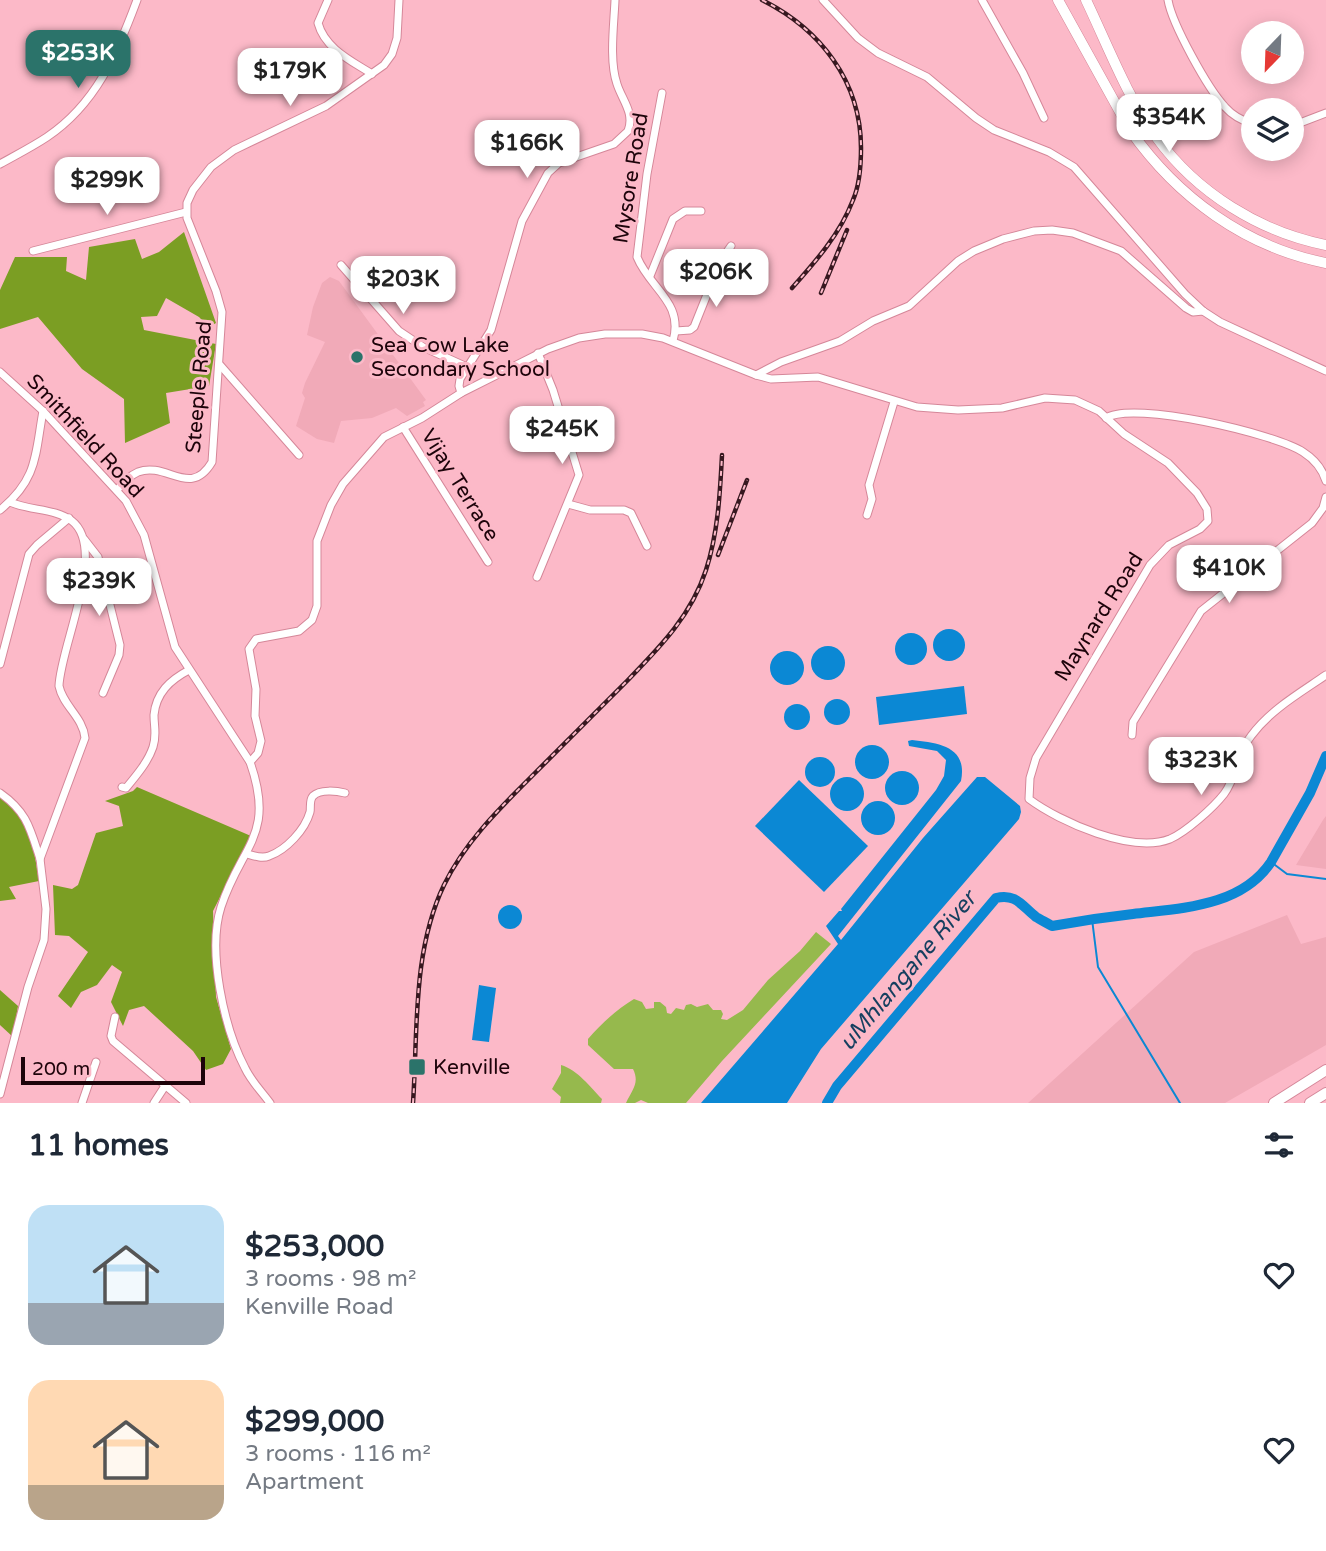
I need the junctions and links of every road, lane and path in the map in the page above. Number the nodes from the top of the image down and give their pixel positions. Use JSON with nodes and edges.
{"nodes":[{"id":1,"x":137,"y":0,"type":"edge"},
{"id":2,"x":328,"y":0,"type":"edge"},
{"id":3,"x":399,"y":0,"type":"edge"},
{"id":4,"x":615,"y":0,"type":"edge"},
{"id":5,"x":822,"y":0,"type":"edge"},
{"id":6,"x":982,"y":0,"type":"edge"},
{"id":7,"x":1058,"y":0,"type":"edge"},
{"id":8,"x":1086,"y":0,"type":"edge"},
{"id":9,"x":1168,"y":0,"type":"edge"},
{"id":10,"x":372,"y":74,"type":"junction"},
{"id":11,"x":662,"y":93,"type":"dead end"},
{"id":12,"x":1326,"y":113,"type":"edge"},
{"id":13,"x":1044,"y":118,"type":"dead end"},
{"id":14,"x":1241,"y":118,"type":"edge"},
{"id":15,"x":1304,"y":121,"type":"edge"},
{"id":16,"x":0,"y":164,"type":"edge"},
{"id":17,"x":701,"y":211,"type":"dead end"},
{"id":18,"x":186,"y":212,"type":"junction"},
{"id":19,"x":1326,"y":245,"type":"edge"},
{"id":20,"x":732,"y":246,"type":"dead end"},
{"id":21,"x":33,"y":251,"type":"dead end"},
{"id":22,"x":1326,"y":262,"type":"edge"},
{"id":23,"x":341,"y":265,"type":"dead end"},
{"id":24,"x":650,"y":276,"type":"junction"},
{"id":25,"x":1203,"y":311,"type":"junction"},
{"id":26,"x":676,"y":331,"type":"junction"},
{"id":27,"x":673,"y":341,"type":"junction"},
{"id":28,"x":538,"y":353,"type":"junction"},
{"id":29,"x":220,"y":365,"type":"junction"},
{"id":30,"x":467,"y":367,"type":"junction"},
{"id":31,"x":1326,"y":372,"type":"edge"},
{"id":32,"x":1,"y":374,"type":"edge"},
{"id":33,"x":756,"y":374,"type":"junction"},
{"id":34,"x":461,"y":393,"type":"junction"},
{"id":35,"x":894,"y":402,"type":"junction"},
{"id":36,"x":43,"y":411,"type":"junction"},
{"id":37,"x":1106,"y":418,"type":"junction"},
{"id":38,"x":403,"y":427,"type":"junction"},
{"id":39,"x":299,"y":455,"type":"dead end"},
{"id":40,"x":1326,"y":478,"type":"edge"},
{"id":41,"x":117,"y":490,"type":"junction"},
{"id":42,"x":1326,"y":497,"type":"edge"},
{"id":43,"x":10,"y":502,"type":"junction"},
{"id":44,"x":568,"y":504,"type":"junction"},
{"id":45,"x":0,"y":510,"type":"edge"},
{"id":46,"x":867,"y":515,"type":"dead end"},
{"id":47,"x":69,"y":518,"type":"junction"},
{"id":48,"x":84,"y":539,"type":"junction"},
{"id":49,"x":647,"y":546,"type":"dead end"},
{"id":50,"x":488,"y":562,"type":"dead end"},
{"id":51,"x":537,"y":577,"type":"dead end"},
{"id":52,"x":0,"y":664,"type":"edge"},
{"id":53,"x":189,"y":670,"type":"junction"},
{"id":54,"x":1326,"y":675,"type":"edge"},
{"id":55,"x":103,"y":693,"type":"dead end"},
{"id":56,"x":1132,"y":735,"type":"dead end"},
{"id":57,"x":250,"y":762,"type":"junction"},
{"id":58,"x":122,"y":788,"type":"dead end"},
{"id":59,"x":0,"y":793,"type":"edge"},
{"id":60,"x":345,"y":793,"type":"dead end"},
{"id":61,"x":247,"y":854,"type":"junction"},
{"id":62,"x":40,"y":859,"type":"junction"},
{"id":63,"x":115,"y":1017,"type":"dead end"},
{"id":64,"x":96,"y":1062,"type":"dead end"},
{"id":65,"x":1326,"y":1070,"type":"edge"},
{"id":66,"x":165,"y":1086,"type":"junction"},
{"id":67,"x":1326,"y":1093,"type":"edge"},
{"id":68,"x":0,"y":1094,"type":"edge"},
{"id":69,"x":82,"y":1103,"type":"edge"},
{"id":70,"x":154,"y":1103,"type":"edge"},
{"id":71,"x":186,"y":1103,"type":"edge"},
{"id":72,"x":270,"y":1103,"type":"edge"},
{"id":73,"x":1274,"y":1103,"type":"edge"},
{"id":74,"x":1310,"y":1103,"type":"edge"}],
"edges":[{"from":1,"to":16,"type":"street"},
{"from":2,"to":10,"type":"street"},
{"from":3,"to":10,"type":"street"},
{"from":4,"to":30,"type":"street"},
{"from":5,"to":25,"type":"street"},
{"from":6,"to":13,"type":"street"},
{"from":7,"to":22,"type":"main road"},
{"from":8,"to":19,"type":"main road"},
{"from":9,"to":14,"type":"street"},
{"from":10,"to":18,"type":"street"},
{"from":11,"to":24,"type":"street","name":"Mysore Road"},
{"from":12,"to":15,"type":"street"},
{"from":17,"to":24,"type":"street"},
{"from":18,"to":21,"type":"street"},
{"from":18,"to":29,"type":"street","name":"Steeple Road"},
{"from":20,"to":26,"type":"street"},
{"from":23,"to":30,"type":"street"},
{"from":24,"to":26,"type":"street","name":"Mysore Road"},
{"from":25,"to":31,"type":"street"},
{"from":25,"to":33,"type":"street"},
{"from":26,"to":27,"type":"street"},
{"from":27,"to":28,"type":"street","name":"Maynard Road"},
{"from":27,"to":33,"type":"street","name":"Maynard Road"},
{"from":28,"to":34,"type":"street","name":"Maynard Road"},
{"from":28,"to":44,"type":"street"},
{"from":29,"to":39,"type":"street"},
{"from":29,"to":41,"type":"street","name":"Steeple Road"},
{"from":30,"to":34,"type":"street"},
{"from":32,"to":36,"type":"street","name":"Smithfield Road"},
{"from":33,"to":35,"type":"street","name":"Maynard Road"},
{"from":34,"to":38,"type":"street","name":"Maynard Road"},
{"from":35,"to":37,"type":"street","name":"Maynard Road"},
{"from":35,"to":46,"type":"street"},
{"from":36,"to":41,"type":"street","name":"Smithfield Road"},
{"from":36,"to":43,"type":"street"},
{"from":37,"to":40,"type":"street"},
{"from":37,"to":54,"type":"street","name":"Maynard Road"},
{"from":38,"to":50,"type":"street","name":"Vijay Terrace"},
{"from":38,"to":57,"type":"street","name":"Maynard Road"},
{"from":41,"to":53,"type":"street","name":"Smithfield Road"},
{"from":42,"to":56,"type":"street"},
{"from":43,"to":45,"type":"street"},
{"from":43,"to":47,"type":"street"},
{"from":44,"to":49,"type":"street"},
{"from":44,"to":51,"type":"street"},
{"from":47,"to":48,"type":"street"},
{"from":47,"to":52,"type":"street"},
{"from":48,"to":55,"type":"street"},
{"from":48,"to":62,"type":"street"},
{"from":53,"to":57,"type":"street","name":"Smithfield Road"},
{"from":53,"to":58,"type":"street"},
{"from":57,"to":61,"type":"street","name":"Smithfield Road"},
{"from":59,"to":62,"type":"street"},
{"from":60,"to":61,"type":"street"},
{"from":61,"to":72,"type":"street","name":"Smithfield Road"},
{"from":62,"to":68,"type":"street"},
{"from":63,"to":66,"type":"street"},
{"from":64,"to":69,"type":"street"},
{"from":65,"to":73,"type":"highway"},
{"from":66,"to":70,"type":"street"},
{"from":66,"to":71,"type":"street"},
{"from":67,"to":74,"type":"highway"}]}
